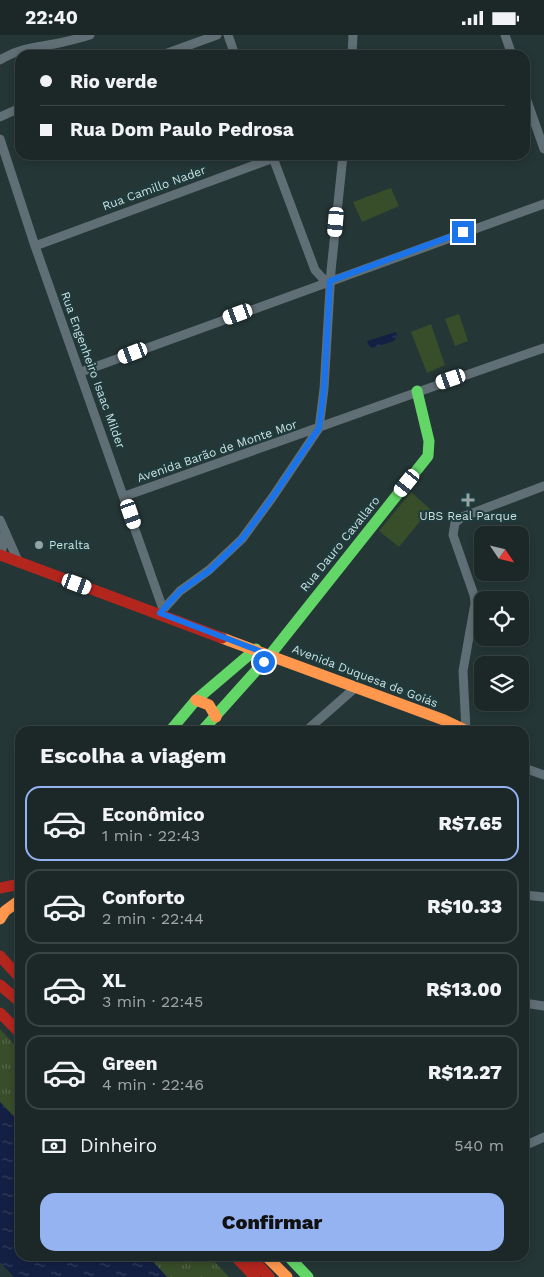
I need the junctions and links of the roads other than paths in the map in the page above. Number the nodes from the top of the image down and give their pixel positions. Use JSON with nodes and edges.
{"nodes":[{"id":1,"x":90,"y":35,"type":"edge"},
{"id":2,"x":217,"y":35,"type":"edge"},
{"id":3,"x":228,"y":35,"type":"edge"},
{"id":4,"x":353,"y":35,"type":"edge"},
{"id":5,"x":505,"y":35,"type":"edge"},
{"id":6,"x":20,"y":50,"type":"edge"},
{"id":7,"x":176,"y":50,"type":"edge"},
{"id":8,"x":233,"y":50,"type":"edge"},
{"id":9,"x":352,"y":50,"type":"edge"},
{"id":10,"x":510,"y":50,"type":"edge"},
{"id":11,"x":15,"y":52,"type":"edge"},
{"id":12,"x":0,"y":60,"type":"edge"},
{"id":13,"x":530,"y":105,"type":"edge"},
{"id":14,"x":15,"y":110,"type":"edge"},
{"id":15,"x":0,"y":117,"type":"edge"},
{"id":16,"x":540,"y":126,"type":"edge"},
{"id":17,"x":0,"y":139,"type":"edge"},
{"id":18,"x":544,"y":149,"type":"edge"},
{"id":19,"x":265,"y":160,"type":"edge"},
{"id":20,"x":277,"y":160,"type":"edge"},
{"id":21,"x":342,"y":160,"type":"edge"},
{"id":22,"x":544,"y":203,"type":"edge"},
{"id":23,"x":35,"y":247,"type":"junction"},
{"id":24,"x":328,"y":281,"type":"junction"},
{"id":25,"x":544,"y":348,"type":"edge"},
{"id":26,"x":81,"y":372,"type":"junction"},
{"id":27,"x":417,"y":391,"type":"junction"},
{"id":28,"x":319,"y":428,"type":"junction"},
{"id":29,"x":544,"y":486,"type":"edge"},
{"id":30,"x":125,"y":496,"type":"junction"},
{"id":31,"x":0,"y":520,"type":"edge"},
{"id":32,"x":5,"y":530,"type":"junction"},
{"id":33,"x":1,"y":555,"type":"edge"},
{"id":34,"x":19,"y":563,"type":"junction"},
{"id":35,"x":161,"y":611,"type":"junction"},
{"id":36,"x":282,"y":640,"type":"junction"},
{"id":37,"x":256,"y":649,"type":"junction"},
{"id":38,"x":270,"y":655,"type":"junction"},
{"id":39,"x":288,"y":661,"type":"junction"},
{"id":40,"x":356,"y":687,"type":"junction"},
{"id":41,"x":196,"y":700,"type":"junction"},
{"id":42,"x":216,"y":717,"type":"junction"},
{"id":43,"x":174,"y":726,"type":"edge"},
{"id":44,"x":207,"y":726,"type":"edge"},
{"id":45,"x":312,"y":726,"type":"edge"},
{"id":46,"x":456,"y":726,"type":"edge"},
{"id":47,"x":466,"y":726,"type":"edge"},
{"id":48,"x":529,"y":770,"type":"edge"},
{"id":49,"x":544,"y":775,"type":"edge"},
{"id":50,"x":15,"y":885,"type":"edge"},
{"id":51,"x":0,"y":888,"type":"edge"},
{"id":52,"x":529,"y":896,"type":"edge"},
{"id":53,"x":544,"y":897,"type":"edge"},
{"id":54,"x":15,"y":904,"type":"edge"},
{"id":55,"x":0,"y":918,"type":"edge"},
{"id":56,"x":0,"y":946,"type":"edge"},
{"id":57,"x":2,"y":958,"type":"edge"},
{"id":58,"x":15,"y":972,"type":"edge"},
{"id":59,"x":0,"y":985,"type":"edge"},
{"id":60,"x":15,"y":998,"type":"edge"},
{"id":61,"x":529,"y":1004,"type":"edge"},
{"id":62,"x":544,"y":1006,"type":"edge"},
{"id":63,"x":0,"y":1007,"type":"edge"},
{"id":64,"x":0,"y":1013,"type":"edge"},
{"id":65,"x":15,"y":1018,"type":"edge"},
{"id":66,"x":15,"y":1028,"type":"edge"},
{"id":67,"x":544,"y":1137,"type":"edge"},
{"id":68,"x":529,"y":1144,"type":"edge"},
{"id":69,"x":240,"y":1261,"type":"edge"},
{"id":70,"x":255,"y":1261,"type":"edge"},
{"id":71,"x":271,"y":1261,"type":"edge"},
{"id":72,"x":293,"y":1261,"type":"edge"},
{"id":73,"x":255,"y":1277,"type":"edge"},
{"id":74,"x":269,"y":1277,"type":"edge"},
{"id":75,"x":287,"y":1277,"type":"edge"},
{"id":76,"x":308,"y":1277,"type":"edge"}],
"edges":[{"from":1,"to":6,"type":"street"},
{"from":2,"to":7,"type":"street"},
{"from":3,"to":8,"type":"street"},
{"from":4,"to":9,"type":"street"},
{"from":5,"to":10,"type":"street"},
{"from":11,"to":12,"type":"street"},
{"from":13,"to":16,"type":"street"},
{"from":14,"to":15,"type":"street"},
{"from":16,"to":18,"type":"street"},
{"from":17,"to":23,"type":"street","name":"Rua Engenheiro Isaac Milder"},
{"from":19,"to":23,"type":"street","name":"Rua Camillo Nader"},
{"from":20,"to":24,"type":"street"},
{"from":21,"to":24,"type":"street"},
{"from":22,"to":24,"type":"street"},
{"from":23,"to":26,"type":"street","name":"Rua Engenheiro Isaac Milder"},
{"from":24,"to":26,"type":"street"},
{"from":24,"to":28,"type":"street"},
{"from":25,"to":27,"type":"street","name":"Avenida Barão de Monte Mor"},
{"from":26,"to":30,"type":"street","name":"Rua Engenheiro Isaac Milder"},
{"from":27,"to":28,"type":"street","name":"Avenida Barão de Monte Mor"},
{"from":27,"to":36,"type":"main road","name":"Rua Dauro Cavallaro"},
{"from":28,"to":30,"type":"street","name":"Avenida Barão de Monte Mor"},
{"from":28,"to":35,"type":"street"},
{"from":29,"to":47,"type":"street"},
{"from":30,"to":35,"type":"street","name":"Rua Engenheiro Isaac Milder"},
{"from":31,"to":32,"type":"street"},
{"from":32,"to":33,"type":"street"},
{"from":32,"to":34,"type":"street"},
{"from":33,"to":34,"type":"main road","name":"Avenida Duquesa de Goiás"},
{"from":34,"to":35,"type":"main road","name":"Avenida Duquesa de Goiás"},
{"from":35,"to":37,"type":"main road","name":"Avenida Duquesa de Goiás"},
{"from":36,"to":38,"type":"main road","name":"Rua Dauro Cavallaro"},
{"from":36,"to":39,"type":"street"},
{"from":37,"to":38,"type":"main road","name":"Avenida Duquesa de Goiás"},
{"from":37,"to":41,"type":"main road"},
{"from":38,"to":39,"type":"main road","name":"Avenida Duquesa de Goiás"},
{"from":38,"to":42,"type":"main road","name":"Rua Dauro Cavallaro"},
{"from":39,"to":40,"type":"main road","name":"Avenida Duquesa de Goiás"},
{"from":40,"to":45,"type":"street"},
{"from":40,"to":46,"type":"main road","name":"Avenida Duquesa de Goiás"},
{"from":41,"to":42,"type":"main road"},
{"from":41,"to":43,"type":"main road"},
{"from":42,"to":44,"type":"main road","name":"Rua Dauro Cavallaro"},
{"from":48,"to":49,"type":"street"},
{"from":50,"to":51,"type":"main road"},
{"from":52,"to":53,"type":"street"},
{"from":54,"to":55,"type":"main road"},
{"from":56,"to":57,"type":"main road"},
{"from":57,"to":58,"type":"main road"},
{"from":59,"to":60,"type":"main road"},
{"from":61,"to":62,"type":"street"},
{"from":63,"to":65,"type":"main road"},
{"from":64,"to":66,"type":"main road"},
{"from":67,"to":68,"type":"street"},
{"from":69,"to":73,"type":"main road"},
{"from":70,"to":74,"type":"main road"},
{"from":71,"to":75,"type":"main road"},
{"from":72,"to":76,"type":"main road"}]}
